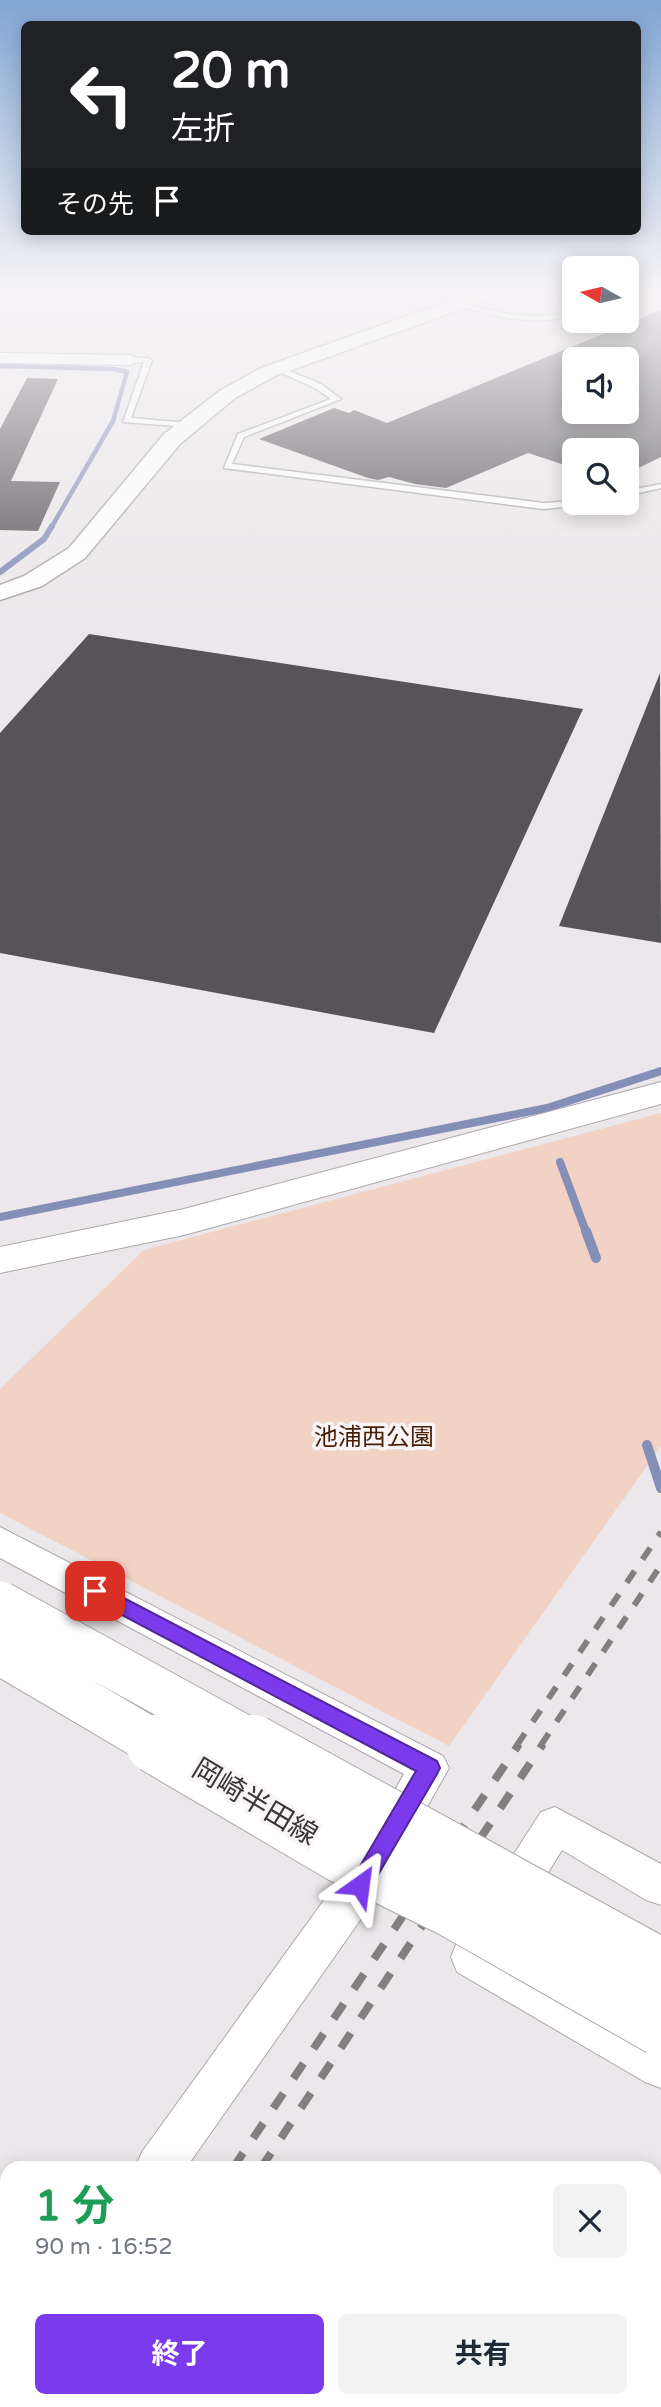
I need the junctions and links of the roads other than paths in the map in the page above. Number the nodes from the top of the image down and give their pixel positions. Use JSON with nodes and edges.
{"nodes":[{"id":1,"x":133,"y":401,"type":"edge"},
{"id":2,"x":218,"y":401,"type":"edge"},
{"id":3,"x":332,"y":401,"type":"edge"},
{"id":4,"x":187,"y":425,"type":"junction"},
{"id":5,"x":661,"y":486,"type":"edge"},
{"id":6,"x":639,"y":491,"type":"edge"},
{"id":7,"x":562,"y":504,"type":"edge"},
{"id":8,"x":0,"y":593,"type":"edge"},
{"id":9,"x":661,"y":1093,"type":"edge"},
{"id":10,"x":0,"y":1260,"type":"edge"},
{"id":11,"x":0,"y":1541,"type":"edge"},
{"id":12,"x":0,"y":1604,"type":"edge"},
{"id":13,"x":0,"y":1652,"type":"edge"},
{"id":14,"x":0,"y":1674,"type":"edge"},
{"id":15,"x":360,"y":1885,"type":"junction"},
{"id":16,"x":661,"y":1886,"type":"edge"},
{"id":17,"x":661,"y":1968,"type":"edge"},
{"id":18,"x":661,"y":2027,"type":"edge"},
{"id":19,"x":661,"y":2066,"type":"edge"},
{"id":20,"x":163,"y":2161,"type":"edge"}],
"edges":[{"from":1,"to":4,"type":"lane"},
{"from":2,"to":4,"type":"main road"},
{"from":3,"to":7,"type":"lane"},
{"from":4,"to":8,"type":"main road"},
{"from":5,"to":6,"type":"lane"},
{"from":9,"to":10,"type":"street"},
{"from":11,"to":15,"type":"street"},
{"from":12,"to":17,"type":"main road","name":"岡崎半田線","bridge":true},
{"from":13,"to":18,"type":"main road","name":"岡崎半田線","bridge":true},
{"from":14,"to":15,"type":"street"},
{"from":15,"to":20,"type":"street"},
{"from":16,"to":19,"type":"street"}]}
